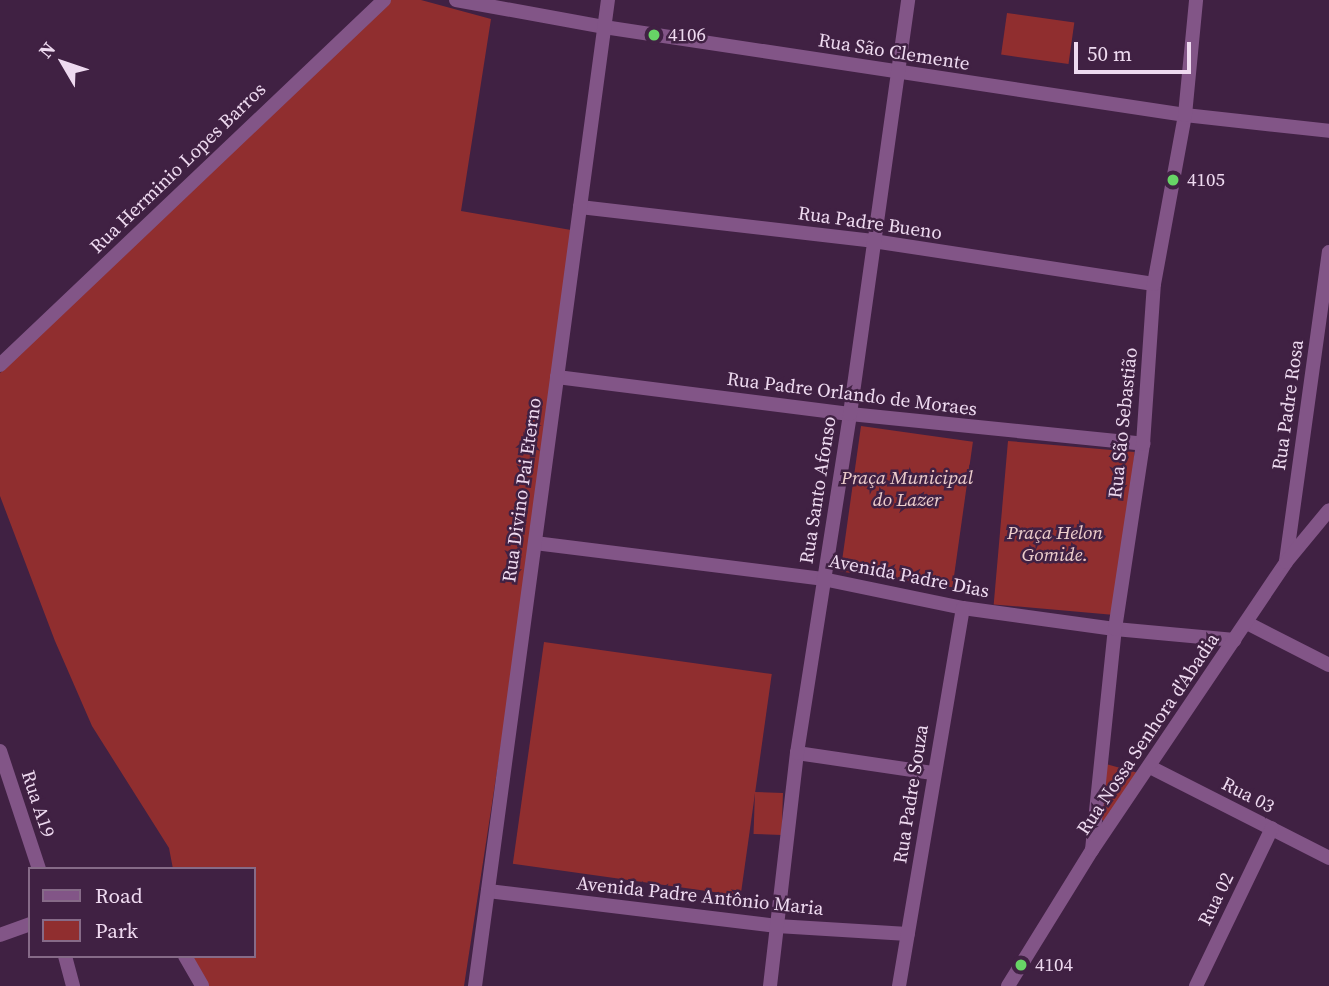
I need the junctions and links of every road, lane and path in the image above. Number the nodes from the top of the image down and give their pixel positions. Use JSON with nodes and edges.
{"nodes":[{"id":1,"x":384,"y":0,"type":"edge"},
{"id":2,"x":456,"y":0,"type":"edge"},
{"id":3,"x":608,"y":0,"type":"edge"},
{"id":4,"x":908,"y":0,"type":"edge"},
{"id":5,"x":1196,"y":0,"type":"edge"},
{"id":6,"x":604,"y":27,"type":"junction"},
{"id":7,"x":897,"y":72,"type":"junction"},
{"id":8,"x":1185,"y":115,"type":"junction"},
{"id":9,"x":1329,"y":131,"type":"edge"},
{"id":10,"x":580,"y":207,"type":"junction"},
{"id":11,"x":873,"y":241,"type":"junction"},
{"id":12,"x":1329,"y":252,"type":"edge"},
{"id":13,"x":1154,"y":284,"type":"junction"},
{"id":14,"x":0,"y":365,"type":"edge"},
{"id":15,"x":557,"y":377,"type":"junction"},
{"id":16,"x":850,"y":414,"type":"junction"},
{"id":17,"x":1143,"y":444,"type":"junction"},
{"id":18,"x":1329,"y":510,"type":"edge"},
{"id":19,"x":535,"y":543,"type":"junction"},
{"id":20,"x":1286,"y":562,"type":"junction"},
{"id":21,"x":823,"y":579,"type":"junction"},
{"id":22,"x":962,"y":608,"type":"junction"},
{"id":23,"x":1247,"y":623,"type":"junction"},
{"id":24,"x":1115,"y":629,"type":"junction"},
{"id":25,"x":1234,"y":640,"type":"junction"},
{"id":26,"x":1329,"y":664,"type":"edge"},
{"id":27,"x":0,"y":751,"type":"edge"},
{"id":28,"x":797,"y":753,"type":"junction"},
{"id":29,"x":1150,"y":767,"type":"junction"},
{"id":30,"x":933,"y":773,"type":"junction"},
{"id":31,"x":1272,"y":828,"type":"junction"},
{"id":32,"x":1092,"y":850,"type":"junction"},
{"id":33,"x":1329,"y":858,"type":"edge"},
{"id":34,"x":38,"y":867,"type":"edge"},
{"id":35,"x":488,"y":891,"type":"junction"},
{"id":36,"x":28,"y":925,"type":"edge"},
{"id":37,"x":777,"y":926,"type":"junction"},
{"id":38,"x":908,"y":934,"type":"junction"},
{"id":39,"x":0,"y":935,"type":"edge"},
{"id":40,"x":66,"y":958,"type":"edge"},
{"id":41,"x":187,"y":958,"type":"edge"},
{"id":42,"x":73,"y":986,"type":"edge"},
{"id":43,"x":202,"y":986,"type":"edge"},
{"id":44,"x":475,"y":986,"type":"edge"},
{"id":45,"x":770,"y":986,"type":"edge"},
{"id":46,"x":899,"y":986,"type":"edge"},
{"id":47,"x":1008,"y":986,"type":"edge"},
{"id":48,"x":1196,"y":986,"type":"edge"}],
"edges":[{"from":1,"to":14,"type":"street","name":"Rua Herminio Lopes Barros"},
{"from":2,"to":6,"type":"street","name":"Rua São Clemente"},
{"from":3,"to":6,"type":"street","name":"Rua Divino Pai Eterno"},
{"from":4,"to":7,"type":"street","name":"Rua Santo Afonso"},
{"from":5,"to":8,"type":"street","name":"Rua São Sebastião"},
{"from":6,"to":7,"type":"street","name":"Rua São Clemente"},
{"from":6,"to":10,"type":"street","name":"Rua Divino Pai Eterno"},
{"from":7,"to":8,"type":"street","name":"Rua São Clemente"},
{"from":7,"to":11,"type":"street","name":"Rua Santo Afonso"},
{"from":8,"to":9,"type":"street","name":"Rua São Clemente"},
{"from":8,"to":13,"type":"street","name":"Rua São Sebastião"},
{"from":10,"to":11,"type":"street","name":"Rua Padre Bueno"},
{"from":10,"to":15,"type":"street","name":"Rua Divino Pai Eterno"},
{"from":11,"to":13,"type":"street","name":"Rua Padre Bueno"},
{"from":11,"to":16,"type":"street","name":"Rua Santo Afonso"},
{"from":12,"to":20,"type":"street","name":"Rua Padre Rosa"},
{"from":13,"to":17,"type":"street","name":"Rua São Sebastião"},
{"from":15,"to":16,"type":"street","name":"Rua Padre Orlando de Moraes"},
{"from":15,"to":19,"type":"street","name":"Rua Divino Pai Eterno"},
{"from":16,"to":17,"type":"street","name":"Rua Padre Orlando de Moraes"},
{"from":16,"to":21,"type":"street","name":"Rua Santo Afonso"},
{"from":17,"to":24,"type":"street","name":"Rua São Sebastião"},
{"from":18,"to":20,"type":"street","name":"Rua Nossa Senhora d'Abadia"},
{"from":19,"to":21,"type":"street","name":"Avenida Padre Dias"},
{"from":19,"to":35,"type":"street","name":"Rua Divino Pai Eterno"},
{"from":20,"to":23,"type":"street","name":"Rua Nossa Senhora d'Abadia"},
{"from":21,"to":22,"type":"street","name":"Avenida Padre Dias"},
{"from":21,"to":28,"type":"street","name":"Rua Santo Afonso"},
{"from":22,"to":24,"type":"street","name":"Avenida Padre Dias"},
{"from":22,"to":30,"type":"street","name":"Rua Padre Souza"},
{"from":23,"to":25,"type":"street","name":"Rua Nossa Senhora d'Abadia"},
{"from":23,"to":26,"type":"street"},
{"from":24,"to":25,"type":"street","name":"Avenida Padre Dias"},
{"from":24,"to":32,"type":"street","name":"Rua São Sebastião"},
{"from":25,"to":29,"type":"street","name":"Rua Nossa Senhora d'Abadia"},
{"from":27,"to":34,"type":"street","name":"Rua A19"},
{"from":28,"to":30,"type":"street"},
{"from":28,"to":37,"type":"street","name":"Rua Santo Afonso"},
{"from":29,"to":31,"type":"street","name":"Rua 03"},
{"from":29,"to":32,"type":"street","name":"Rua Nossa Senhora d'Abadia"},
{"from":30,"to":38,"type":"street","name":"Rua Padre Souza"},
{"from":31,"to":33,"type":"street","name":"Rua 03"},
{"from":31,"to":48,"type":"street","name":"Rua 02"},
{"from":32,"to":47,"type":"street","name":"Rua Nossa Senhora d'Abadia"},
{"from":35,"to":37,"type":"street","name":"Avenida Padre Antônio Maria"},
{"from":35,"to":44,"type":"street","name":"Rua Divino Pai Eterno"},
{"from":36,"to":39,"type":"street"},
{"from":37,"to":38,"type":"street","name":"Avenida Padre Antônio Maria"},
{"from":37,"to":45,"type":"street","name":"Rua Santo Afonso"},
{"from":38,"to":46,"type":"street","name":"Rua Padre Souza"},
{"from":40,"to":42,"type":"street"},
{"from":41,"to":43,"type":"street"}]}
